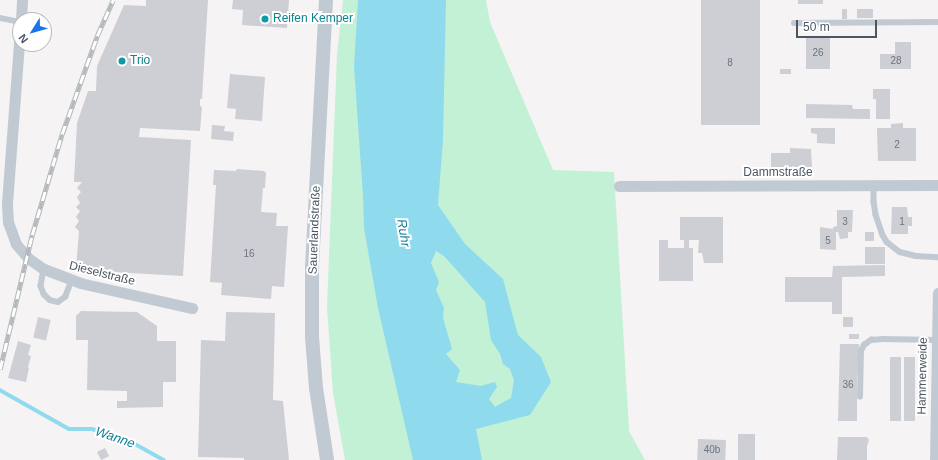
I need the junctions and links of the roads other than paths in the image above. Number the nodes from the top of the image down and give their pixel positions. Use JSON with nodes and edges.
{"nodes":[{"id":1,"x":22,"y":0,"type":"edge"},
{"id":2,"x":326,"y":0,"type":"edge"},
{"id":3,"x":21,"y":12,"type":"edge"},
{"id":4,"x":0,"y":18,"type":"edge"},
{"id":5,"x":12,"y":20,"type":"edge"},
{"id":6,"x":938,"y":22,"type":"edge"},
{"id":7,"x":794,"y":23,"type":"dead end"},
{"id":8,"x":18,"y":52,"type":"edge"},
{"id":9,"x":938,"y":185,"type":"edge"},
{"id":10,"x":619,"y":186,"type":"dead end"},
{"id":11,"x":874,"y":186,"type":"junction"},
{"id":12,"x":938,"y":257,"type":"edge"},
{"id":13,"x":44,"y":269,"type":"junction"},
{"id":14,"x":72,"y":280,"type":"junction"},
{"id":15,"x":938,"y":292,"type":"edge"},
{"id":16,"x":192,"y":308,"type":"dead end"},
{"id":17,"x":937,"y":340,"type":"junction"},
{"id":18,"x":860,"y":397,"type":"dead end"},
{"id":19,"x":327,"y":460,"type":"edge"},
{"id":20,"x":934,"y":460,"type":"edge"}],
"edges":[{"from":1,"to":3,"type":"street"},
{"from":2,"to":19,"type":"street","name":"Sauerlandstraße"},
{"from":4,"to":5,"type":"lane"},
{"from":6,"to":7,"type":"lane"},
{"from":8,"to":13,"type":"street","name":"Dieselstraße"},
{"from":9,"to":11,"type":"street","name":"Dammstraße"},
{"from":10,"to":11,"type":"street","name":"Dammstraße"},
{"from":11,"to":12,"type":"lane"},
{"from":13,"to":14,"type":"street","name":"Dieselstraße"},
{"from":13,"to":14,"type":"lane"},
{"from":14,"to":16,"type":"street","name":"Dieselstraße"},
{"from":15,"to":17,"type":"street","name":"Hammerweide"},
{"from":17,"to":18,"type":"lane"},
{"from":17,"to":20,"type":"street","name":"Hammerweide"}]}
